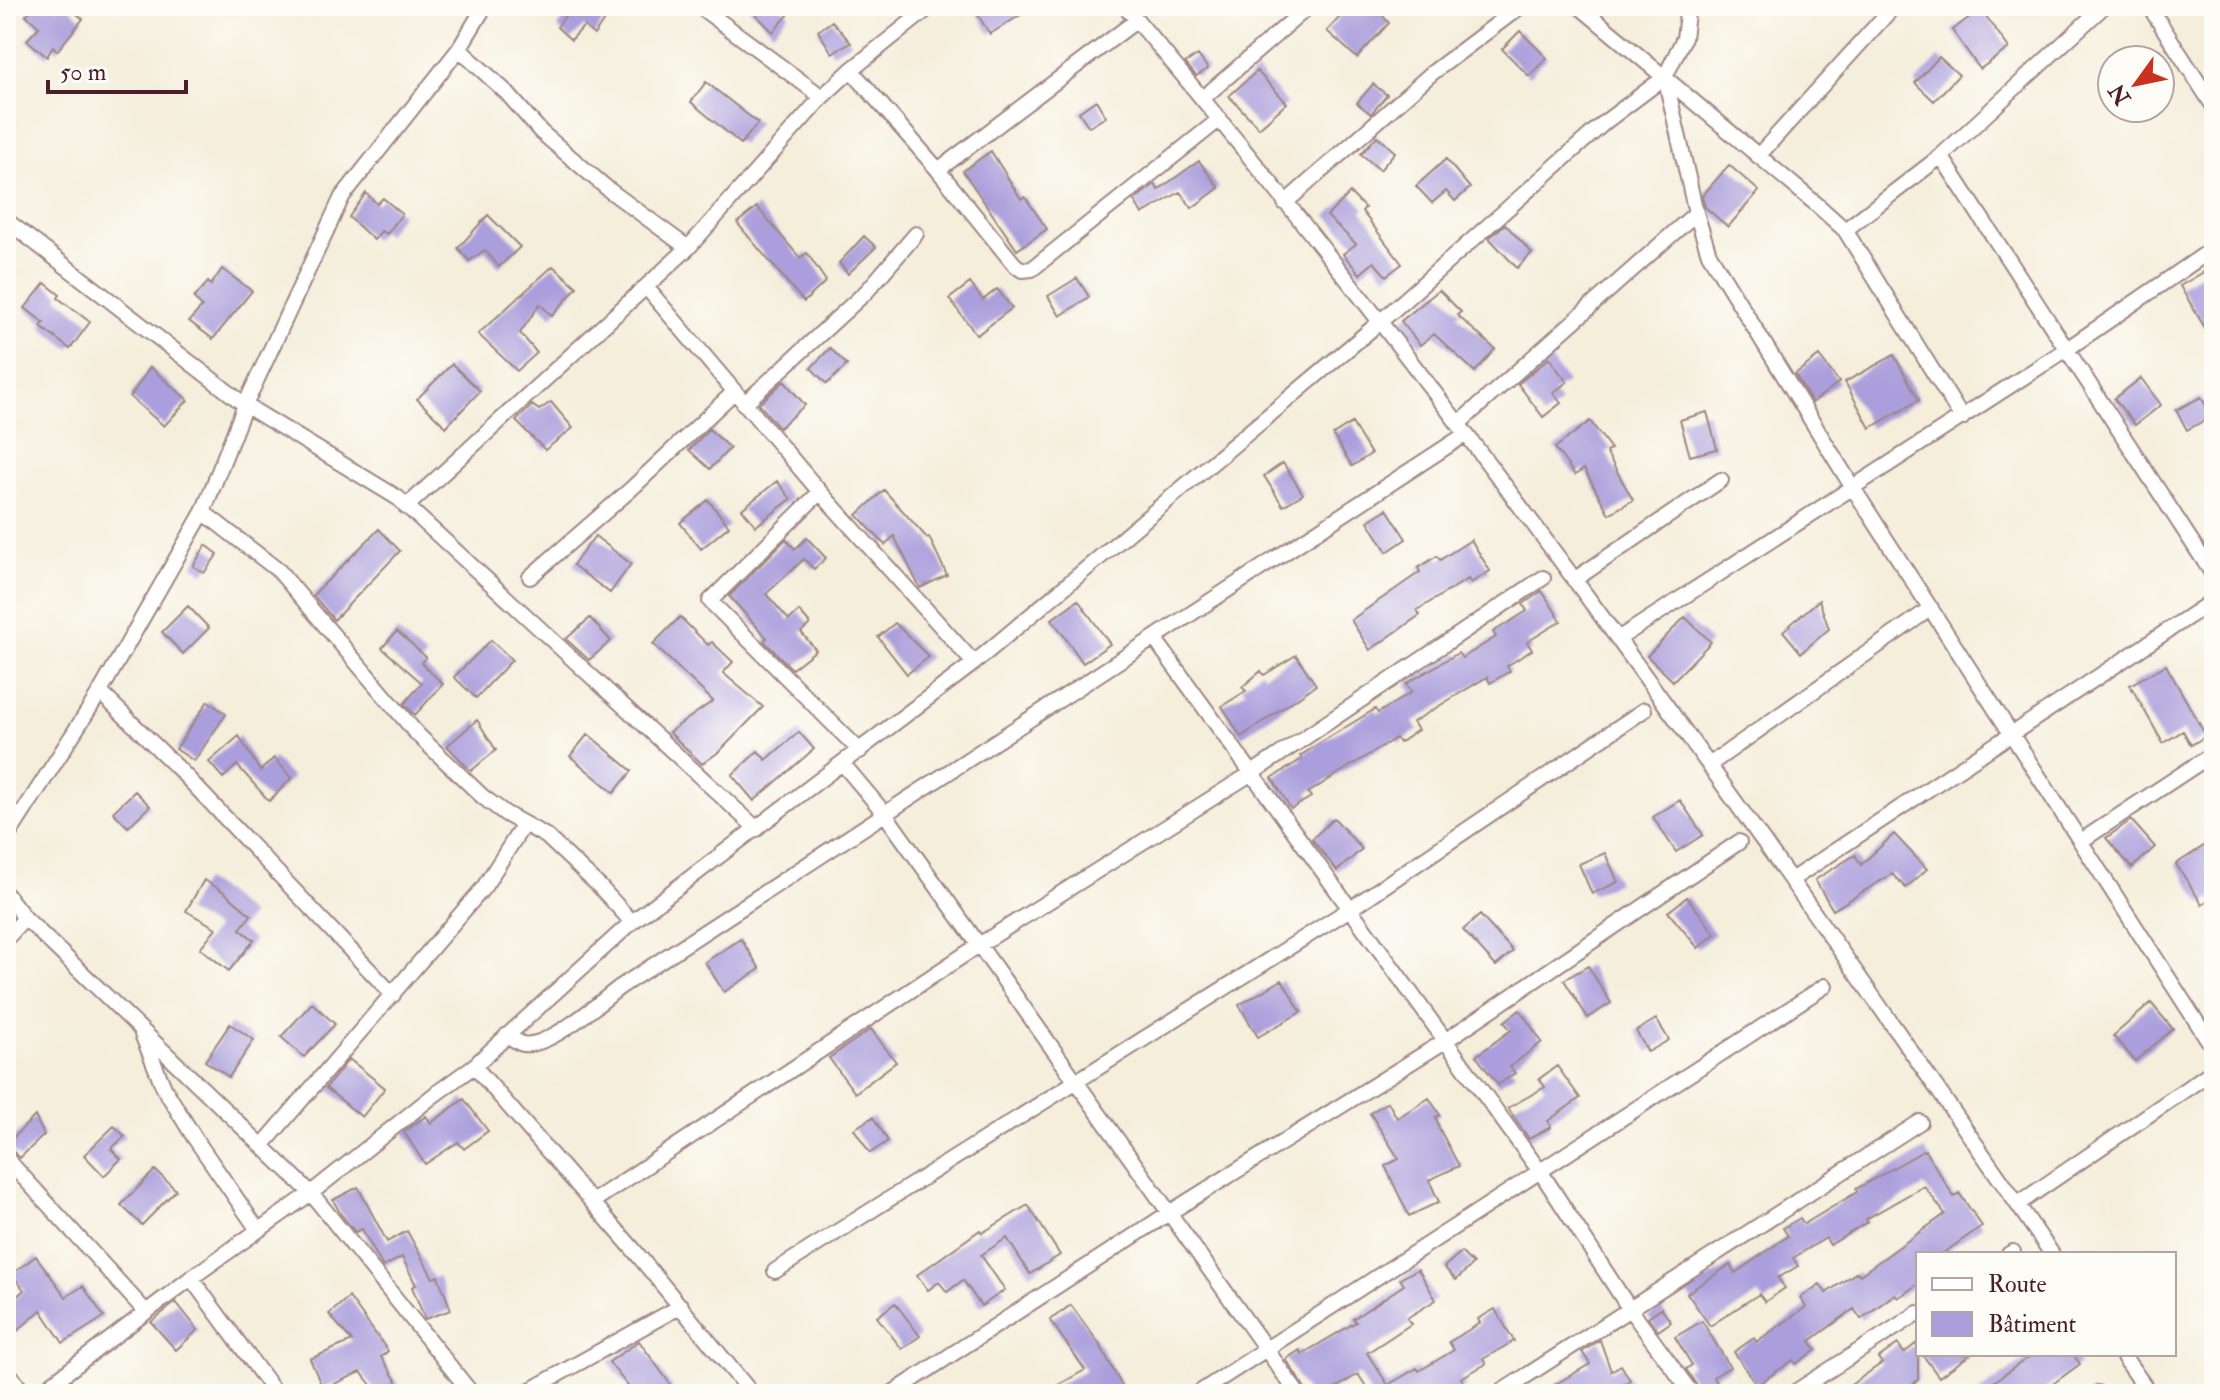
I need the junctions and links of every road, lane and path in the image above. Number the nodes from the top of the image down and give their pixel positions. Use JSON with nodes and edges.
{"nodes":[{"id":1,"x":485,"y":6,"type":"edge"},
{"id":2,"x":722,"y":6,"type":"edge"},
{"id":3,"x":931,"y":6,"type":"edge"},
{"id":4,"x":1125,"y":6,"type":"edge"},
{"id":5,"x":1309,"y":6,"type":"edge"},
{"id":6,"x":1521,"y":6,"type":"edge"},
{"id":7,"x":1579,"y":6,"type":"edge"},
{"id":8,"x":1688,"y":6,"type":"edge"},
{"id":9,"x":1894,"y":6,"type":"edge"},
{"id":10,"x":2104,"y":6,"type":"edge"},
{"id":11,"x":2149,"y":6,"type":"edge"},
{"id":12,"x":704,"y":11,"type":"edge"},
{"id":13,"x":1137,"y":20,"type":"junction"},
{"id":14,"x":459,"y":49,"type":"junction"},
{"id":15,"x":851,"y":70,"type":"junction"},
{"id":16,"x":1665,"y":77,"type":"junction"},
{"id":17,"x":822,"y":97,"type":"junction"},
{"id":18,"x":1203,"y":98,"type":"junction"},
{"id":19,"x":2214,"y":107,"type":"edge"},
{"id":20,"x":1220,"y":119,"type":"junction"},
{"id":21,"x":1758,"y":156,"type":"junction"},
{"id":22,"x":1941,"y":156,"type":"junction"},
{"id":23,"x":938,"y":170,"type":"junction"},
{"id":24,"x":1285,"y":203,"type":"junction"},
{"id":25,"x":1696,"y":213,"type":"junction"},
{"id":26,"x":6,"y":220,"type":"edge"},
{"id":27,"x":1845,"y":230,"type":"junction"},
{"id":28,"x":916,"y":234,"type":"dead end"},
{"id":29,"x":688,"y":248,"type":"junction"},
{"id":30,"x":2214,"y":248,"type":"edge"},
{"id":31,"x":646,"y":287,"type":"junction"},
{"id":32,"x":1381,"y":321,"type":"junction"},
{"id":33,"x":2067,"y":349,"type":"junction"},
{"id":34,"x":739,"y":398,"type":"junction"},
{"id":35,"x":245,"y":405,"type":"junction"},
{"id":36,"x":1962,"y":418,"type":"junction"},
{"id":37,"x":1462,"y":429,"type":"junction"},
{"id":38,"x":1721,"y":480,"type":"dead end"},
{"id":39,"x":1853,"y":488,"type":"junction"},
{"id":40,"x":820,"y":492,"type":"junction"},
{"id":41,"x":406,"y":507,"type":"junction"},
{"id":42,"x":203,"y":512,"type":"junction"},
{"id":43,"x":2214,"y":576,"type":"edge"},
{"id":44,"x":530,"y":577,"type":"dead end"},
{"id":45,"x":1543,"y":578,"type":"dead end"},
{"id":46,"x":1574,"y":580,"type":"junction"},
{"id":47,"x":2214,"y":600,"type":"edge"},
{"id":48,"x":1931,"y":608,"type":"junction"},
{"id":49,"x":1154,"y":638,"type":"junction"},
{"id":50,"x":1618,"y":639,"type":"junction"},
{"id":51,"x":974,"y":663,"type":"junction"},
{"id":52,"x":100,"y":692,"type":"junction"},
{"id":53,"x":1644,"y":710,"type":"dead end"},
{"id":54,"x":2011,"y":732,"type":"junction"},
{"id":55,"x":860,"y":751,"type":"junction"},
{"id":56,"x":2214,"y":753,"type":"edge"},
{"id":57,"x":843,"y":764,"type":"junction"},
{"id":58,"x":1709,"y":765,"type":"junction"},
{"id":59,"x":1252,"y":773,"type":"junction"},
{"id":60,"x":885,"y":814,"type":"junction"},
{"id":61,"x":524,"y":824,"type":"junction"},
{"id":62,"x":757,"y":829,"type":"junction"},
{"id":63,"x":6,"y":839,"type":"edge"},
{"id":64,"x":2081,"y":841,"type":"junction"},
{"id":65,"x":1739,"y":842,"type":"dead end"},
{"id":66,"x":1791,"y":880,"type":"junction"},
{"id":67,"x":6,"y":894,"type":"edge"},
{"id":68,"x":1350,"y":909,"type":"junction"},
{"id":69,"x":25,"y":918,"type":"junction"},
{"id":70,"x":632,"y":922,"type":"junction"},
{"id":71,"x":6,"y":939,"type":"edge"},
{"id":72,"x":979,"y":945,"type":"junction"},
{"id":73,"x":1825,"y":986,"type":"dead end"},
{"id":74,"x":393,"y":995,"type":"junction"},
{"id":75,"x":141,"y":1030,"type":"junction"},
{"id":76,"x":507,"y":1035,"type":"junction"},
{"id":77,"x":1445,"y":1041,"type":"junction"},
{"id":78,"x":2214,"y":1049,"type":"edge"},
{"id":79,"x":474,"y":1066,"type":"junction"},
{"id":80,"x":2214,"y":1070,"type":"edge"},
{"id":81,"x":1076,"y":1082,"type":"junction"},
{"id":82,"x":1920,"y":1122,"type":"dead end"},
{"id":83,"x":262,"y":1146,"type":"junction"},
{"id":84,"x":6,"y":1158,"type":"edge"},
{"id":85,"x":1540,"y":1172,"type":"junction"},
{"id":86,"x":311,"y":1193,"type":"junction"},
{"id":87,"x":592,"y":1202,"type":"junction"},
{"id":88,"x":2018,"y":1204,"type":"junction"},
{"id":89,"x":1169,"y":1213,"type":"junction"},
{"id":90,"x":258,"y":1230,"type":"junction"},
{"id":91,"x":2051,"y":1252,"type":"edge"},
{"id":92,"x":775,"y":1271,"type":"dead end"},
{"id":93,"x":191,"y":1278,"type":"junction"},
{"id":94,"x":681,"y":1306,"type":"junction"},
{"id":95,"x":1629,"y":1308,"type":"junction"},
{"id":96,"x":146,"y":1312,"type":"junction"},
{"id":97,"x":1916,"y":1314,"type":"edge"},
{"id":98,"x":1265,"y":1349,"type":"junction"},
{"id":99,"x":2123,"y":1356,"type":"edge"},
{"id":100,"x":6,"y":1369,"type":"edge"},
{"id":101,"x":24,"y":1394,"type":"edge"},
{"id":102,"x":38,"y":1394,"type":"edge"},
{"id":103,"x":276,"y":1394,"type":"edge"},
{"id":104,"x":472,"y":1394,"type":"edge"},
{"id":105,"x":523,"y":1394,"type":"edge"},
{"id":106,"x":752,"y":1394,"type":"edge"},
{"id":107,"x":891,"y":1394,"type":"edge"},
{"id":108,"x":1197,"y":1394,"type":"edge"},
{"id":109,"x":1298,"y":1394,"type":"edge"},
{"id":110,"x":1498,"y":1394,"type":"edge"},
{"id":111,"x":1692,"y":1394,"type":"edge"},
{"id":112,"x":1792,"y":1394,"type":"edge"},
{"id":113,"x":2150,"y":1394,"type":"edge"}],
"edges":[{"from":1,"to":14,"type":"street"},
{"from":2,"to":12,"type":"street"},
{"from":3,"to":15,"type":"street"},
{"from":4,"to":13,"type":"street"},
{"from":5,"to":18,"type":"street"},
{"from":6,"to":24,"type":"street"},
{"from":7,"to":16,"type":"street"},
{"from":8,"to":16,"type":"street"},
{"from":9,"to":21,"type":"street"},
{"from":10,"to":22,"type":"street"},
{"from":11,"to":19,"type":"street"},
{"from":12,"to":17,"type":"street"},
{"from":13,"to":18,"type":"street"},
{"from":13,"to":23,"type":"street"},
{"from":14,"to":29,"type":"street"},
{"from":14,"to":35,"type":"street"},
{"from":15,"to":17,"type":"street"},
{"from":15,"to":23,"type":"street"},
{"from":16,"to":21,"type":"street"},
{"from":16,"to":25,"type":"street"},
{"from":16,"to":32,"type":"street"},
{"from":17,"to":29,"type":"street"},
{"from":18,"to":20,"type":"street"},
{"from":20,"to":23,"type":"street"},
{"from":20,"to":24,"type":"street"},
{"from":21,"to":27,"type":"street"},
{"from":22,"to":27,"type":"street"},
{"from":22,"to":33,"type":"street"},
{"from":24,"to":32,"type":"street"},
{"from":25,"to":37,"type":"street"},
{"from":25,"to":39,"type":"street"},
{"from":26,"to":35,"type":"street"},
{"from":27,"to":36,"type":"street"},
{"from":28,"to":34,"type":"street"},
{"from":29,"to":31,"type":"street"},
{"from":30,"to":33,"type":"street"},
{"from":31,"to":34,"type":"street"},
{"from":31,"to":41,"type":"street"},
{"from":32,"to":37,"type":"street"},
{"from":32,"to":51,"type":"street"},
{"from":33,"to":36,"type":"street"},
{"from":33,"to":43,"type":"street"},
{"from":34,"to":40,"type":"street"},
{"from":34,"to":44,"type":"street"},
{"from":35,"to":41,"type":"street"},
{"from":35,"to":42,"type":"street"},
{"from":36,"to":39,"type":"street"},
{"from":37,"to":46,"type":"street"},
{"from":37,"to":49,"type":"street"},
{"from":38,"to":46,"type":"street"},
{"from":39,"to":48,"type":"street"},
{"from":39,"to":50,"type":"street"},
{"from":40,"to":51,"type":"street"},
{"from":40,"to":55,"type":"street"},
{"from":41,"to":62,"type":"street"},
{"from":42,"to":52,"type":"street"},
{"from":42,"to":61,"type":"street"},
{"from":45,"to":59,"type":"street"},
{"from":46,"to":50,"type":"street"},
{"from":47,"to":54,"type":"street"},
{"from":48,"to":54,"type":"street"},
{"from":48,"to":58,"type":"street"},
{"from":49,"to":59,"type":"street"},
{"from":49,"to":60,"type":"street"},
{"from":50,"to":58,"type":"street"},
{"from":51,"to":55,"type":"street"},
{"from":52,"to":63,"type":"street"},
{"from":52,"to":74,"type":"street"},
{"from":53,"to":68,"type":"street"},
{"from":54,"to":64,"type":"street"},
{"from":54,"to":66,"type":"street"},
{"from":55,"to":57,"type":"street"},
{"from":56,"to":64,"type":"street"},
{"from":57,"to":60,"type":"street"},
{"from":57,"to":62,"type":"street"},
{"from":58,"to":66,"type":"street"},
{"from":59,"to":68,"type":"street"},
{"from":59,"to":72,"type":"street"},
{"from":60,"to":72,"type":"street"},
{"from":60,"to":76,"type":"street"},
{"from":61,"to":70,"type":"street"},
{"from":61,"to":74,"type":"street"},
{"from":62,"to":70,"type":"street"},
{"from":64,"to":78,"type":"street"},
{"from":65,"to":77,"type":"street"},
{"from":66,"to":88,"type":"street"},
{"from":67,"to":69,"type":"street"},
{"from":68,"to":77,"type":"street"},
{"from":68,"to":81,"type":"street"},
{"from":69,"to":71,"type":"street"},
{"from":69,"to":75,"type":"street"},
{"from":70,"to":76,"type":"street"},
{"from":72,"to":81,"type":"street"},
{"from":72,"to":87,"type":"street"},
{"from":73,"to":85,"type":"street"},
{"from":74,"to":83,"type":"street"},
{"from":75,"to":83,"type":"street"},
{"from":75,"to":90,"type":"street"},
{"from":76,"to":79,"type":"street"},
{"from":77,"to":85,"type":"street"},
{"from":77,"to":89,"type":"street"},
{"from":79,"to":86,"type":"street"},
{"from":79,"to":87,"type":"street"},
{"from":80,"to":88,"type":"street"},
{"from":81,"to":89,"type":"street"},
{"from":81,"to":92,"type":"street"},
{"from":82,"to":95,"type":"street"},
{"from":83,"to":86,"type":"street"},
{"from":84,"to":96,"type":"street"},
{"from":85,"to":95,"type":"street"},
{"from":85,"to":98,"type":"street"},
{"from":86,"to":90,"type":"street"},
{"from":86,"to":104,"type":"street"},
{"from":87,"to":94,"type":"street"},
{"from":88,"to":91,"type":"street"},
{"from":89,"to":98,"type":"street"},
{"from":89,"to":107,"type":"street"},
{"from":90,"to":93,"type":"street"},
{"from":93,"to":96,"type":"street"},
{"from":93,"to":103,"type":"street"},
{"from":94,"to":105,"type":"street"},
{"from":94,"to":106,"type":"street"},
{"from":95,"to":110,"type":"street"},
{"from":95,"to":111,"type":"street"},
{"from":96,"to":102,"type":"street"},
{"from":97,"to":112,"type":"street"},
{"from":98,"to":108,"type":"street"},
{"from":98,"to":109,"type":"street"},
{"from":99,"to":113,"type":"street"},
{"from":100,"to":101,"type":"street"}]}
